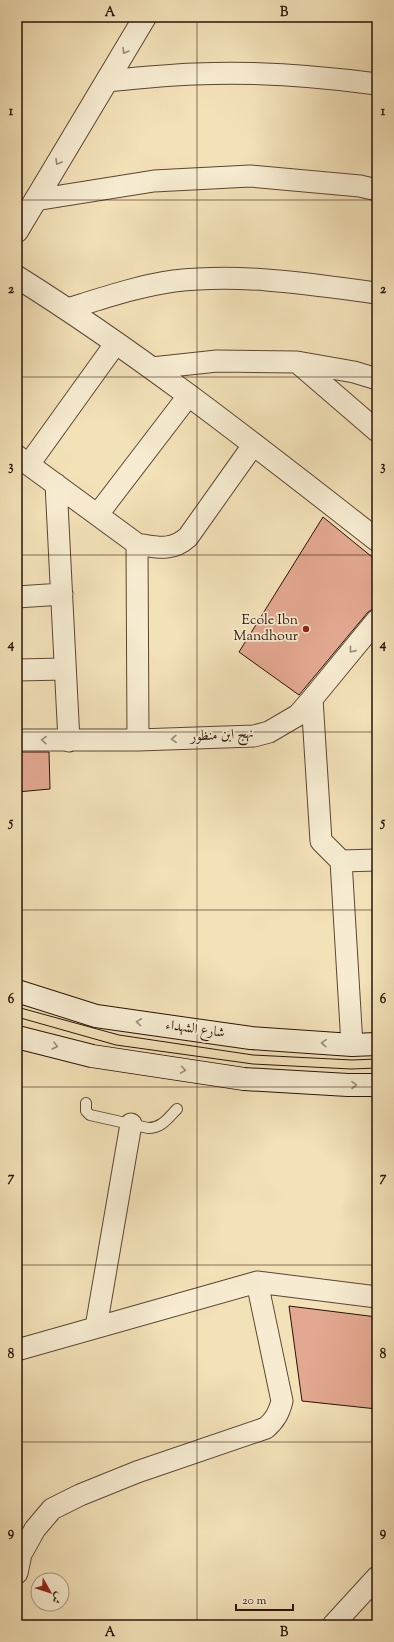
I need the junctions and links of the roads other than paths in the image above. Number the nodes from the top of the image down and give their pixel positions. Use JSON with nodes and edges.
{"nodes":[{"id":1,"x":145,"y":17,"type":"edge"},
{"id":2,"x":107,"y":81,"type":"junction"},
{"id":3,"x":377,"y":84,"type":"edge"},
{"id":4,"x":377,"y":190,"type":"edge"},
{"id":5,"x":35,"y":200,"type":"junction"},
{"id":6,"x":17,"y":231,"type":"edge"},
{"id":7,"x":17,"y":277,"type":"edge"},
{"id":8,"x":377,"y":293,"type":"edge"},
{"id":9,"x":68,"y":309,"type":"junction"},
{"id":10,"x":116,"y":343,"type":"junction"},
{"id":11,"x":297,"y":362,"type":"junction"},
{"id":12,"x":152,"y":368,"type":"junction"},
{"id":13,"x":377,"y":379,"type":"edge"},
{"id":14,"x":189,"y":395,"type":"junction"},
{"id":15,"x":377,"y":431,"type":"edge"},
{"id":16,"x":254,"y":444,"type":"junction"},
{"id":17,"x":23,"y":460,"type":"edge"},
{"id":18,"x":56,"y":484,"type":"junction"},
{"id":19,"x":98,"y":514,"type":"junction"},
{"id":20,"x":377,"y":540,"type":"edge"},
{"id":21,"x":137,"y":544,"type":"junction"},
{"id":22,"x":62,"y":594,"type":"junction"},
{"id":23,"x":17,"y":596,"type":"edge"},
{"id":24,"x":377,"y":620,"type":"edge"},
{"id":25,"x":65,"y":669,"type":"junction"},
{"id":26,"x":17,"y":670,"type":"edge"},
{"id":27,"x":312,"y":699,"type":"junction"},
{"id":28,"x":17,"y":740,"type":"edge"},
{"id":29,"x":138,"y":740,"type":"junction"},
{"id":30,"x":69,"y":741,"type":"junction"},
{"id":31,"x":377,"y":860,"type":"edge"},
{"id":32,"x":341,"y":862,"type":"junction"},
{"id":33,"x":17,"y":991,"type":"edge"},
{"id":34,"x":17,"y":1037,"type":"edge"},
{"id":35,"x":377,"y":1044,"type":"edge"},
{"id":36,"x":352,"y":1045,"type":"junction"},
{"id":37,"x":377,"y":1085,"type":"edge"},
{"id":38,"x":86,"y":1102,"type":"dead end"},
{"id":39,"x":177,"y":1109,"type":"dead end"},
{"id":40,"x":131,"y":1124,"type":"junction"},
{"id":41,"x":257,"y":1282,"type":"junction"},
{"id":42,"x":377,"y":1297,"type":"edge"},
{"id":43,"x":96,"y":1327,"type":"junction"},
{"id":44,"x":17,"y":1350,"type":"edge"},
{"id":45,"x":17,"y":1573,"type":"edge"},
{"id":46,"x":377,"y":1577,"type":"edge"},
{"id":47,"x":333,"y":1625,"type":"edge"}],
"edges":[{"from":1,"to":2,"type":"main road","one_way":true},
{"from":2,"to":3,"type":"street"},
{"from":2,"to":5,"type":"main road","one_way":true},
{"from":4,"to":5,"type":"street"},
{"from":5,"to":6,"type":"main road"},
{"from":7,"to":9,"type":"main road"},
{"from":8,"to":9,"type":"street"},
{"from":9,"to":10,"type":"main road"},
{"from":10,"to":12,"type":"main road"},
{"from":10,"to":17,"type":"street"},
{"from":11,"to":12,"type":"street"},
{"from":11,"to":13,"type":"street"},
{"from":11,"to":15,"type":"street"},
{"from":12,"to":14,"type":"main road"},
{"from":14,"to":16,"type":"main road"},
{"from":14,"to":19,"type":"street"},
{"from":16,"to":20,"type":"main road"},
{"from":16,"to":21,"type":"street"},
{"from":17,"to":18,"type":"street"},
{"from":18,"to":19,"type":"street"},
{"from":18,"to":22,"type":"street"},
{"from":19,"to":21,"type":"street"},
{"from":21,"to":29,"type":"street"},
{"from":22,"to":23,"type":"street"},
{"from":22,"to":25,"type":"street"},
{"from":24,"to":27,"type":"street","name":"نهج ابن منظور","one_way":true},
{"from":25,"to":26,"type":"street"},
{"from":25,"to":30,"type":"street"},
{"from":27,"to":29,"type":"street","name":"نهج ابن منظور","one_way":true},
{"from":27,"to":32,"type":"street"},
{"from":30,"to":28,"type":"street","name":"نهج ابن منظور","one_way":true},
{"from":29,"to":30,"type":"street","name":"نهج ابن منظور"},
{"from":31,"to":32,"type":"street"},
{"from":32,"to":36,"type":"street"},
{"from":36,"to":33,"type":"main road","name":"شارع الشهداء","one_way":true},
{"from":34,"to":37,"type":"main road","one_way":true},
{"from":35,"to":36,"type":"main road","name":"شارع الشهداء"},
{"from":38,"to":40,"type":"lane"},
{"from":39,"to":40,"type":"lane"},
{"from":40,"to":43,"type":"street"},
{"from":41,"to":42,"type":"street"},
{"from":41,"to":43,"type":"street"},
{"from":41,"to":45,"type":"street"},
{"from":43,"to":44,"type":"street"},
{"from":46,"to":47,"type":"street"}]}
